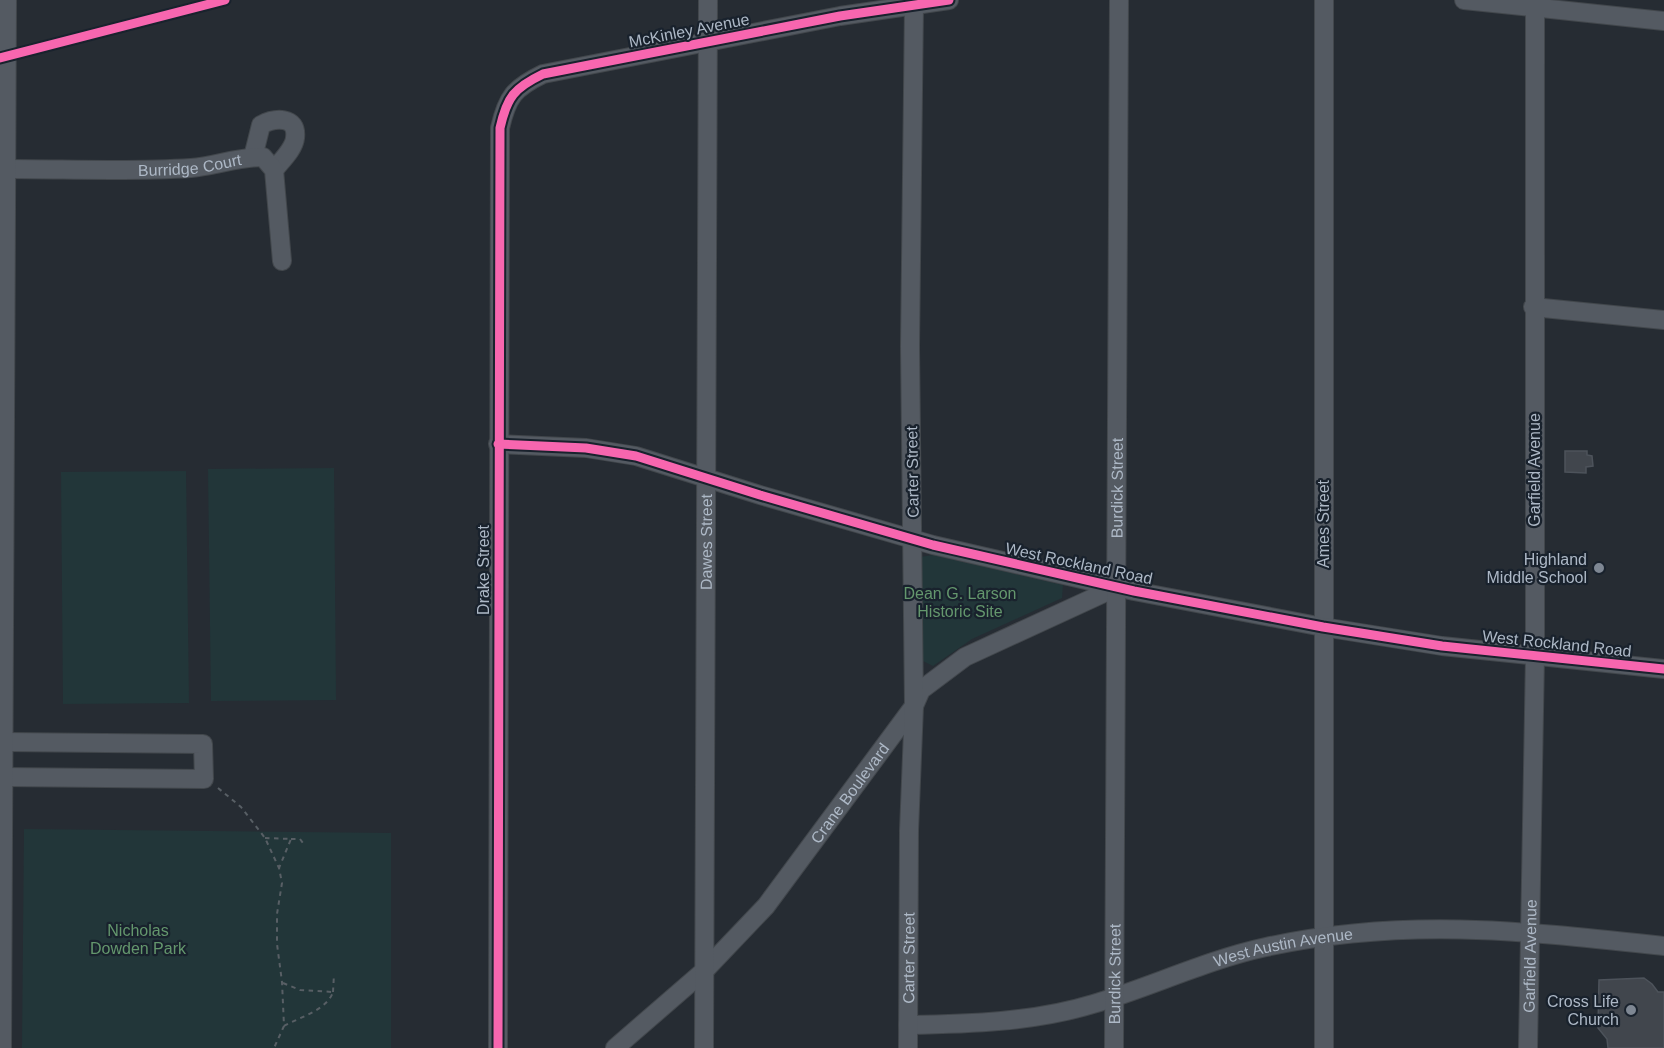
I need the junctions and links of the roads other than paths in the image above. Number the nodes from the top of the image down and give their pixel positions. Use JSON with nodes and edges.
{"nodes":[{"id":1,"x":7,"y":0,"type":"edge"},
{"id":2,"x":708,"y":0,"type":"edge"},
{"id":3,"x":949,"y":0,"type":"edge"},
{"id":4,"x":1119,"y":0,"type":"edge"},
{"id":5,"x":1324,"y":0,"type":"edge"},
{"id":6,"x":1464,"y":0,"type":"edge"},
{"id":7,"x":1535,"y":4,"type":"edge"},
{"id":8,"x":914,"y":5,"type":"junction"},
{"id":9,"x":1664,"y":21,"type":"edge"},
{"id":10,"x":709,"y":42,"type":"junction"},
{"id":11,"x":512,"y":94,"type":"joint"},
{"id":12,"x":253,"y":157,"type":"junction"},
{"id":13,"x":7,"y":169,"type":"junction"},
{"id":14,"x":274,"y":170,"type":"junction"},
{"id":15,"x":3,"y":250,"type":"edge"},
{"id":16,"x":282,"y":261,"type":"dead end"},
{"id":17,"x":1533,"y":307,"type":"junction"},
{"id":18,"x":1664,"y":320,"type":"edge"},
{"id":19,"x":498,"y":444,"type":"junction"},
{"id":20,"x":706,"y":477,"type":"junction"},
{"id":21,"x":914,"y":538,"type":"junction"},
{"id":22,"x":3,"y":581,"type":"edge"},
{"id":23,"x":1117,"y":587,"type":"junction"},
{"id":24,"x":1323,"y":627,"type":"junction"},
{"id":25,"x":1534,"y":656,"type":"junction"},
{"id":26,"x":1664,"y":669,"type":"edge"},
{"id":27,"x":914,"y":706,"type":"junction"},
{"id":28,"x":5,"y":742,"type":"junction"},
{"id":29,"x":3,"y":780,"type":"edge"},
{"id":30,"x":1529,"y":932,"type":"junction"},
{"id":31,"x":1322,"y":937,"type":"junction"},
{"id":32,"x":1664,"y":946,"type":"edge"},
{"id":33,"x":705,"y":970,"type":"junction"},
{"id":34,"x":1114,"y":997,"type":"junction"},
{"id":35,"x":1,"y":999,"type":"edge"},
{"id":36,"x":908,"y":1025,"type":"junction"},
{"id":37,"x":2,"y":1048,"type":"edge"},
{"id":38,"x":498,"y":1048,"type":"edge"},
{"id":39,"x":615,"y":1048,"type":"edge"},
{"id":40,"x":704,"y":1048,"type":"edge"},
{"id":41,"x":908,"y":1048,"type":"edge"},
{"id":42,"x":1114,"y":1048,"type":"edge"},
{"id":43,"x":1324,"y":1048,"type":"edge"},
{"id":44,"x":1528,"y":1048,"type":"edge"}],
"edges":[{"from":1,"to":13,"type":"street"},
{"from":2,"to":10,"type":"street","name":"Dawes Street"},
{"from":3,"to":8,"type":"street","name":"McKinley Avenue"},
{"from":4,"to":23,"type":"street","name":"Burdick Street"},
{"from":5,"to":24,"type":"street","name":"Ames Street"},
{"from":6,"to":7,"type":"street"},
{"from":7,"to":9,"type":"street"},
{"from":7,"to":17,"type":"street","name":"Garfield Avenue"},
{"from":8,"to":10,"type":"street","name":"McKinley Avenue"},
{"from":8,"to":21,"type":"street","name":"Carter Street"},
{"from":10,"to":11,"type":"street","name":"McKinley Avenue"},
{"from":10,"to":20,"type":"street","name":"Dawes Street"},
{"from":11,"to":19,"type":"street","name":"Drake Street"},
{"from":12,"to":13,"type":"street","name":"Burridge Court"},
{"from":12,"to":14,"type":"street","name":"Burridge Court"},
{"from":12,"to":14,"type":"street"},
{"from":13,"to":15,"type":"street"},
{"from":14,"to":16,"type":"street"},
{"from":15,"to":22,"type":"street"},
{"from":17,"to":18,"type":"street"},
{"from":17,"to":25,"type":"street","name":"Garfield Avenue"},
{"from":19,"to":20,"type":"street","name":"West Rockland Road"},
{"from":19,"to":38,"type":"street","name":"Drake Street"},
{"from":20,"to":21,"type":"street","name":"West Rockland Road"},
{"from":20,"to":33,"type":"street","name":"Dawes Street"},
{"from":21,"to":23,"type":"street","name":"West Rockland Road"},
{"from":21,"to":27,"type":"street","name":"Carter Street"},
{"from":22,"to":28,"type":"street"},
{"from":23,"to":24,"type":"street","name":"West Rockland Road"},
{"from":23,"to":27,"type":"street","name":"Crane Boulevard"},
{"from":23,"to":34,"type":"street","name":"Burdick Street"},
{"from":24,"to":25,"type":"street","name":"West Rockland Road"},
{"from":24,"to":31,"type":"street","name":"Ames Street"},
{"from":25,"to":26,"type":"street","name":"West Rockland Road"},
{"from":25,"to":30,"type":"street","name":"Garfield Avenue"},
{"from":27,"to":33,"type":"street","name":"Crane Boulevard"},
{"from":27,"to":36,"type":"street","name":"Carter Street"},
{"from":28,"to":29,"type":"street"},
{"from":28,"to":29,"type":"street"},
{"from":29,"to":35,"type":"street"},
{"from":30,"to":31,"type":"street","name":"West Austin Avenue"},
{"from":30,"to":32,"type":"street","name":"West Austin Avenue"},
{"from":30,"to":44,"type":"street","name":"Garfield Avenue"},
{"from":31,"to":34,"type":"street","name":"West Austin Avenue"},
{"from":31,"to":43,"type":"street","name":"Ames Street"},
{"from":33,"to":39,"type":"street","name":"Crane Boulevard"},
{"from":33,"to":40,"type":"street","name":"Dawes Street"},
{"from":34,"to":36,"type":"street","name":"West Austin Avenue"},
{"from":34,"to":42,"type":"street","name":"Burdick Street"},
{"from":35,"to":37,"type":"street"},
{"from":36,"to":41,"type":"street","name":"Carter Street"}]}
